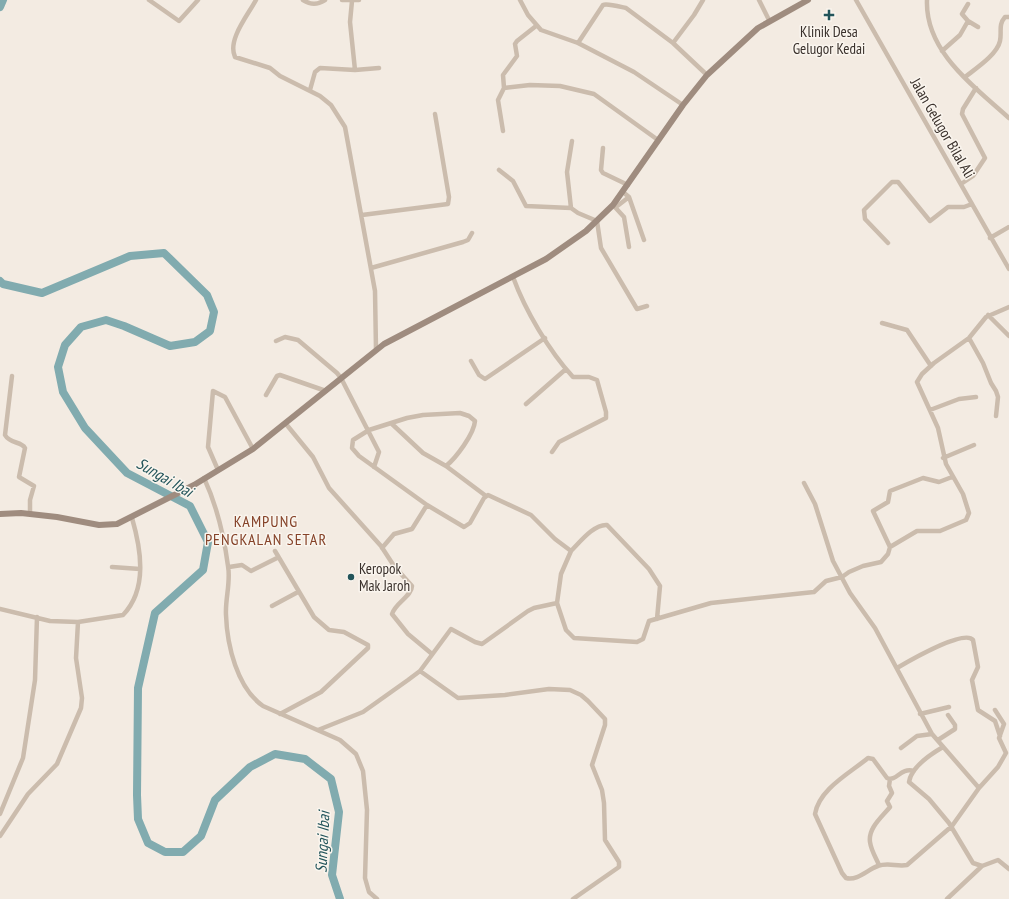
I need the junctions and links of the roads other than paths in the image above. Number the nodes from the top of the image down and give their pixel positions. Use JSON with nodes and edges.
{"nodes":[{"id":1,"x":149,"y":0,"type":"edge"},
{"id":2,"x":198,"y":0,"type":"edge"},
{"id":3,"x":256,"y":0,"type":"edge"},
{"id":4,"x":303,"y":0,"type":"edge"},
{"id":5,"x":325,"y":0,"type":"edge"},
{"id":6,"x":342,"y":0,"type":"edge"},
{"id":7,"x":358,"y":0,"type":"edge"},
{"id":8,"x":520,"y":0,"type":"edge"},
{"id":9,"x":703,"y":0,"type":"edge"},
{"id":10,"x":759,"y":0,"type":"edge"},
{"id":11,"x":808,"y":0,"type":"edge"},
{"id":12,"x":856,"y":0,"type":"edge"},
{"id":13,"x":927,"y":0,"type":"edge"},
{"id":14,"x":352,"y":1,"type":"edge"},
{"id":15,"x":604,"y":2,"type":"edge"},
{"id":16,"x":968,"y":4,"type":"dead end"},
{"id":17,"x":1009,"y":17,"type":"edge"},
{"id":18,"x":769,"y":20,"type":"junction"},
{"id":19,"x":968,"y":21,"type":"junction"},
{"id":20,"x":536,"y":26,"type":"junction"},
{"id":21,"x":978,"y":27,"type":"dead end"},
{"id":22,"x":578,"y":43,"type":"junction"},
{"id":23,"x":673,"y":43,"type":"junction"},
{"id":24,"x":942,"y":51,"type":"junction"},
{"id":25,"x":379,"y":68,"type":"dead end"},
{"id":26,"x":355,"y":70,"type":"junction"},
{"id":27,"x":707,"y":75,"type":"junction"},
{"id":28,"x":964,"y":77,"type":"junction"},
{"id":29,"x":504,"y":88,"type":"junction"},
{"id":30,"x":976,"y":88,"type":"junction"},
{"id":31,"x":310,"y":90,"type":"junction"},
{"id":32,"x":683,"y":104,"type":"junction"},
{"id":33,"x":435,"y":114,"type":"dead end"},
{"id":34,"x":1009,"y":118,"type":"edge"},
{"id":35,"x":503,"y":131,"type":"dead end"},
{"id":36,"x":658,"y":140,"type":"junction"},
{"id":37,"x":572,"y":141,"type":"dead end"},
{"id":38,"x":602,"y":148,"type":"dead end"},
{"id":39,"x":499,"y":170,"type":"dead end"},
{"id":40,"x":962,"y":184,"type":"junction"},
{"id":41,"x":628,"y":185,"type":"junction"},
{"id":42,"x":623,"y":192,"type":"junction"},
{"id":43,"x":629,"y":197,"type":"junction"},
{"id":44,"x":972,"y":204,"type":"junction"},
{"id":45,"x":615,"y":206,"type":"junction"},
{"id":46,"x":571,"y":208,"type":"junction"},
{"id":47,"x":362,"y":215,"type":"junction"},
{"id":48,"x":597,"y":221,"type":"junction"},
{"id":49,"x":1009,"y":227,"type":"edge"},
{"id":50,"x":472,"y":233,"type":"dead end"},
{"id":51,"x":992,"y":237,"type":"junction"},
{"id":52,"x":644,"y":240,"type":"dead end"},
{"id":53,"x":888,"y":243,"type":"dead end"},
{"id":54,"x":629,"y":247,"type":"dead end"},
{"id":55,"x":371,"y":268,"type":"junction"},
{"id":56,"x":1009,"y":269,"type":"edge"},
{"id":57,"x":513,"y":277,"type":"junction"},
{"id":58,"x":647,"y":306,"type":"dead end"},
{"id":59,"x":1009,"y":306,"type":"edge"},
{"id":60,"x":988,"y":315,"type":"junction"},
{"id":61,"x":882,"y":323,"type":"dead end"},
{"id":62,"x":1009,"y":336,"type":"edge"},
{"id":63,"x":545,"y":338,"type":"junction"},
{"id":64,"x":968,"y":338,"type":"junction"},
{"id":65,"x":276,"y":341,"type":"dead end"},
{"id":66,"x":376,"y":350,"type":"junction"},
{"id":67,"x":471,"y":361,"type":"dead end"},
{"id":68,"x":930,"y":366,"type":"junction"},
{"id":69,"x":566,"y":369,"type":"junction"},
{"id":70,"x":12,"y":376,"type":"dead end"},
{"id":71,"x":341,"y":378,"type":"junction"},
{"id":72,"x":326,"y":390,"type":"junction"},
{"id":73,"x":266,"y":395,"type":"dead end"},
{"id":74,"x":976,"y":397,"type":"dead end"},
{"id":75,"x":526,"y":404,"type":"dead end"},
{"id":76,"x":930,"y":410,"type":"junction"},
{"id":77,"x":996,"y":416,"type":"dead end"},
{"id":78,"x":286,"y":424,"type":"junction"},
{"id":79,"x":392,"y":424,"type":"junction"},
{"id":80,"x":369,"y":430,"type":"junction"},
{"id":81,"x":974,"y":445,"type":"dead end"},
{"id":82,"x":253,"y":449,"type":"junction"},
{"id":83,"x":552,"y":452,"type":"dead end"},
{"id":84,"x":943,"y":458,"type":"junction"},
{"id":85,"x":446,"y":466,"type":"junction"},
{"id":86,"x":374,"y":467,"type":"junction"},
{"id":87,"x":218,"y":470,"type":"junction"},
{"id":88,"x":952,"y":477,"type":"junction"},
{"id":89,"x":204,"y":478,"type":"junction"},
{"id":90,"x":804,"y":483,"type":"dead end"},
{"id":91,"x":486,"y":496,"type":"junction"},
{"id":92,"x":427,"y":505,"type":"junction"},
{"id":93,"x":0,"y":514,"type":"edge"},
{"id":94,"x":30,"y":514,"type":"junction"},
{"id":95,"x":132,"y":518,"type":"junction"},
{"id":96,"x":890,"y":546,"type":"junction"},
{"id":97,"x":382,"y":548,"type":"junction"},
{"id":98,"x":275,"y":551,"type":"dead end"},
{"id":99,"x":571,"y":551,"type":"junction"},
{"id":100,"x":277,"y":558,"type":"junction"},
{"id":101,"x":112,"y":567,"type":"dead end"},
{"id":102,"x":229,"y":567,"type":"junction"},
{"id":103,"x":140,"y":569,"type":"junction"},
{"id":104,"x":842,"y":577,"type":"junction"},
{"id":105,"x":298,"y":592,"type":"junction"},
{"id":106,"x":557,"y":604,"type":"junction"},
{"id":107,"x":272,"y":606,"type":"dead end"},
{"id":108,"x":0,"y":609,"type":"edge"},
{"id":109,"x":37,"y":618,"type":"junction"},
{"id":110,"x":657,"y":619,"type":"junction"},
{"id":111,"x":78,"y":622,"type":"junction"},
{"id":112,"x":432,"y":654,"type":"junction"},
{"id":113,"x":898,"y":668,"type":"junction"},
{"id":114,"x":420,"y":671,"type":"junction"},
{"id":115,"x":949,"y":707,"type":"dead end"},
{"id":116,"x":995,"y":710,"type":"dead end"},
{"id":117,"x":280,"y":714,"type":"junction"},
{"id":118,"x":920,"y":714,"type":"junction"},
{"id":119,"x":948,"y":715,"type":"dead end"},
{"id":120,"x":318,"y":730,"type":"junction"},
{"id":121,"x":932,"y":734,"type":"junction"},
{"id":122,"x":1000,"y":736,"type":"junction"},
{"id":123,"x":938,"y":740,"type":"junction"},
{"id":124,"x":943,"y":746,"type":"junction"},
{"id":125,"x":901,"y":748,"type":"dead end"},
{"id":126,"x":914,"y":771,"type":"junction"},
{"id":127,"x":890,"y":779,"type":"junction"},
{"id":128,"x":979,"y":788,"type":"junction"},
{"id":129,"x":0,"y":814,"type":"edge"},
{"id":130,"x":952,"y":826,"type":"junction"},
{"id":131,"x":0,"y":836,"type":"edge"},
{"id":132,"x":879,"y":865,"type":"junction"},
{"id":133,"x":982,"y":866,"type":"junction"},
{"id":134,"x":1009,"y":869,"type":"edge"},
{"id":135,"x":377,"y":899,"type":"edge"},
{"id":136,"x":573,"y":899,"type":"edge"},
{"id":137,"x":947,"y":899,"type":"edge"}],
"edges":[{"from":1,"to":2,"type":"street"},
{"from":3,"to":31,"type":"street"},
{"from":4,"to":5,"type":"street"},
{"from":6,"to":14,"type":"street"},
{"from":7,"to":14,"type":"street"},
{"from":8,"to":20,"type":"street"},
{"from":9,"to":23,"type":"street"},
{"from":10,"to":18,"type":"street"},
{"from":11,"to":18,"type":"main road"},
{"from":12,"to":40,"type":"street","name":"Jalan Gelugor Bilal Ali"},
{"from":13,"to":24,"type":"street"},
{"from":14,"to":26,"type":"street"},
{"from":15,"to":22,"type":"street"},
{"from":15,"to":23,"type":"street"},
{"from":16,"to":19,"type":"street"},
{"from":17,"to":28,"type":"street"},
{"from":18,"to":27,"type":"main road"},
{"from":19,"to":21,"type":"street"},
{"from":19,"to":24,"type":"street"},
{"from":20,"to":22,"type":"street"},
{"from":20,"to":29,"type":"street"},
{"from":22,"to":32,"type":"street"},
{"from":23,"to":27,"type":"street"},
{"from":24,"to":28,"type":"street"},
{"from":25,"to":26,"type":"street"},
{"from":26,"to":31,"type":"street"},
{"from":27,"to":32,"type":"main road"},
{"from":28,"to":30,"type":"street"},
{"from":29,"to":35,"type":"street"},
{"from":29,"to":36,"type":"street"},
{"from":30,"to":34,"type":"street"},
{"from":30,"to":40,"type":"street"},
{"from":31,"to":47,"type":"street"},
{"from":32,"to":36,"type":"main road"},
{"from":33,"to":47,"type":"street"},
{"from":36,"to":41,"type":"main road"},
{"from":37,"to":46,"type":"street"},
{"from":38,"to":41,"type":"street"},
{"from":39,"to":46,"type":"street"},
{"from":40,"to":44,"type":"street","name":"Jalan Gelugor Bilal Ali"},
{"from":41,"to":42,"type":"main road"},
{"from":42,"to":43,"type":"street"},
{"from":42,"to":45,"type":"main road"},
{"from":43,"to":45,"type":"street"},
{"from":43,"to":52,"type":"street"},
{"from":44,"to":51,"type":"street","name":"Jalan Gelugor Bilal Ali"},
{"from":44,"to":53,"type":"street"},
{"from":45,"to":48,"type":"main road"},
{"from":45,"to":54,"type":"street"},
{"from":46,"to":48,"type":"street"},
{"from":47,"to":55,"type":"street"},
{"from":48,"to":57,"type":"main road"},
{"from":48,"to":58,"type":"street"},
{"from":49,"to":51,"type":"street"},
{"from":50,"to":55,"type":"street"},
{"from":51,"to":56,"type":"street","name":"Jalan Gelugor Bilal Ali"},
{"from":55,"to":66,"type":"street"},
{"from":57,"to":63,"type":"street"},
{"from":57,"to":66,"type":"main road"},
{"from":59,"to":60,"type":"street"},
{"from":60,"to":62,"type":"street"},
{"from":60,"to":64,"type":"street"},
{"from":61,"to":68,"type":"street"},
{"from":63,"to":67,"type":"street"},
{"from":63,"to":69,"type":"street"},
{"from":64,"to":68,"type":"street"},
{"from":64,"to":77,"type":"street"},
{"from":65,"to":71,"type":"street"},
{"from":66,"to":71,"type":"main road"},
{"from":68,"to":76,"type":"street"},
{"from":69,"to":75,"type":"street"},
{"from":69,"to":83,"type":"street"},
{"from":70,"to":94,"type":"street"},
{"from":71,"to":72,"type":"main road"},
{"from":71,"to":80,"type":"street"},
{"from":72,"to":73,"type":"street"},
{"from":72,"to":78,"type":"main road"},
{"from":74,"to":76,"type":"street"},
{"from":76,"to":84,"type":"street"},
{"from":78,"to":82,"type":"main road"},
{"from":78,"to":97,"type":"street"},
{"from":79,"to":80,"type":"street"},
{"from":79,"to":85,"type":"street"},
{"from":79,"to":85,"type":"street"},
{"from":80,"to":86,"type":"street"},
{"from":80,"to":86,"type":"street"},
{"from":81,"to":84,"type":"street"},
{"from":82,"to":87,"type":"main road"},
{"from":82,"to":87,"type":"street"},
{"from":84,"to":88,"type":"street"},
{"from":85,"to":91,"type":"street"},
{"from":86,"to":92,"type":"street"},
{"from":87,"to":89,"type":"main road"},
{"from":88,"to":96,"type":"street"},
{"from":88,"to":96,"type":"street"},
{"from":89,"to":95,"type":"main road"},
{"from":89,"to":102,"type":"street"},
{"from":90,"to":104,"type":"street"},
{"from":91,"to":92,"type":"street"},
{"from":91,"to":99,"type":"street"},
{"from":92,"to":97,"type":"street"},
{"from":93,"to":94,"type":"main road"},
{"from":94,"to":95,"type":"main road"},
{"from":95,"to":103,"type":"street"},
{"from":96,"to":104,"type":"street"},
{"from":97,"to":112,"type":"street"},
{"from":98,"to":100,"type":"street"},
{"from":99,"to":106,"type":"street"},
{"from":99,"to":110,"type":"street"},
{"from":100,"to":102,"type":"street"},
{"from":100,"to":105,"type":"street"},
{"from":101,"to":103,"type":"street"},
{"from":102,"to":117,"type":"street"},
{"from":103,"to":111,"type":"street"},
{"from":104,"to":110,"type":"street"},
{"from":104,"to":113,"type":"street"},
{"from":105,"to":107,"type":"street"},
{"from":105,"to":117,"type":"street"},
{"from":106,"to":110,"type":"street"},
{"from":106,"to":112,"type":"street"},
{"from":108,"to":109,"type":"street"},
{"from":109,"to":111,"type":"street"},
{"from":109,"to":129,"type":"street"},
{"from":111,"to":131,"type":"street"},
{"from":112,"to":114,"type":"street"},
{"from":113,"to":118,"type":"street"},
{"from":113,"to":122,"type":"street"},
{"from":114,"to":120,"type":"street"},
{"from":114,"to":136,"type":"street"},
{"from":115,"to":118,"type":"street"},
{"from":116,"to":122,"type":"street"},
{"from":117,"to":120,"type":"street"},
{"from":118,"to":121,"type":"street"},
{"from":119,"to":123,"type":"street"},
{"from":120,"to":135,"type":"street"},
{"from":121,"to":123,"type":"street"},
{"from":121,"to":125,"type":"street"},
{"from":122,"to":128,"type":"street"},
{"from":123,"to":124,"type":"street"},
{"from":124,"to":126,"type":"street"},
{"from":124,"to":128,"type":"street"},
{"from":126,"to":127,"type":"street"},
{"from":126,"to":130,"type":"street"},
{"from":127,"to":132,"type":"street"},
{"from":127,"to":132,"type":"street"},
{"from":128,"to":130,"type":"street"},
{"from":130,"to":132,"type":"street"},
{"from":130,"to":133,"type":"street"},
{"from":133,"to":134,"type":"street"},
{"from":133,"to":137,"type":"street"}]}
